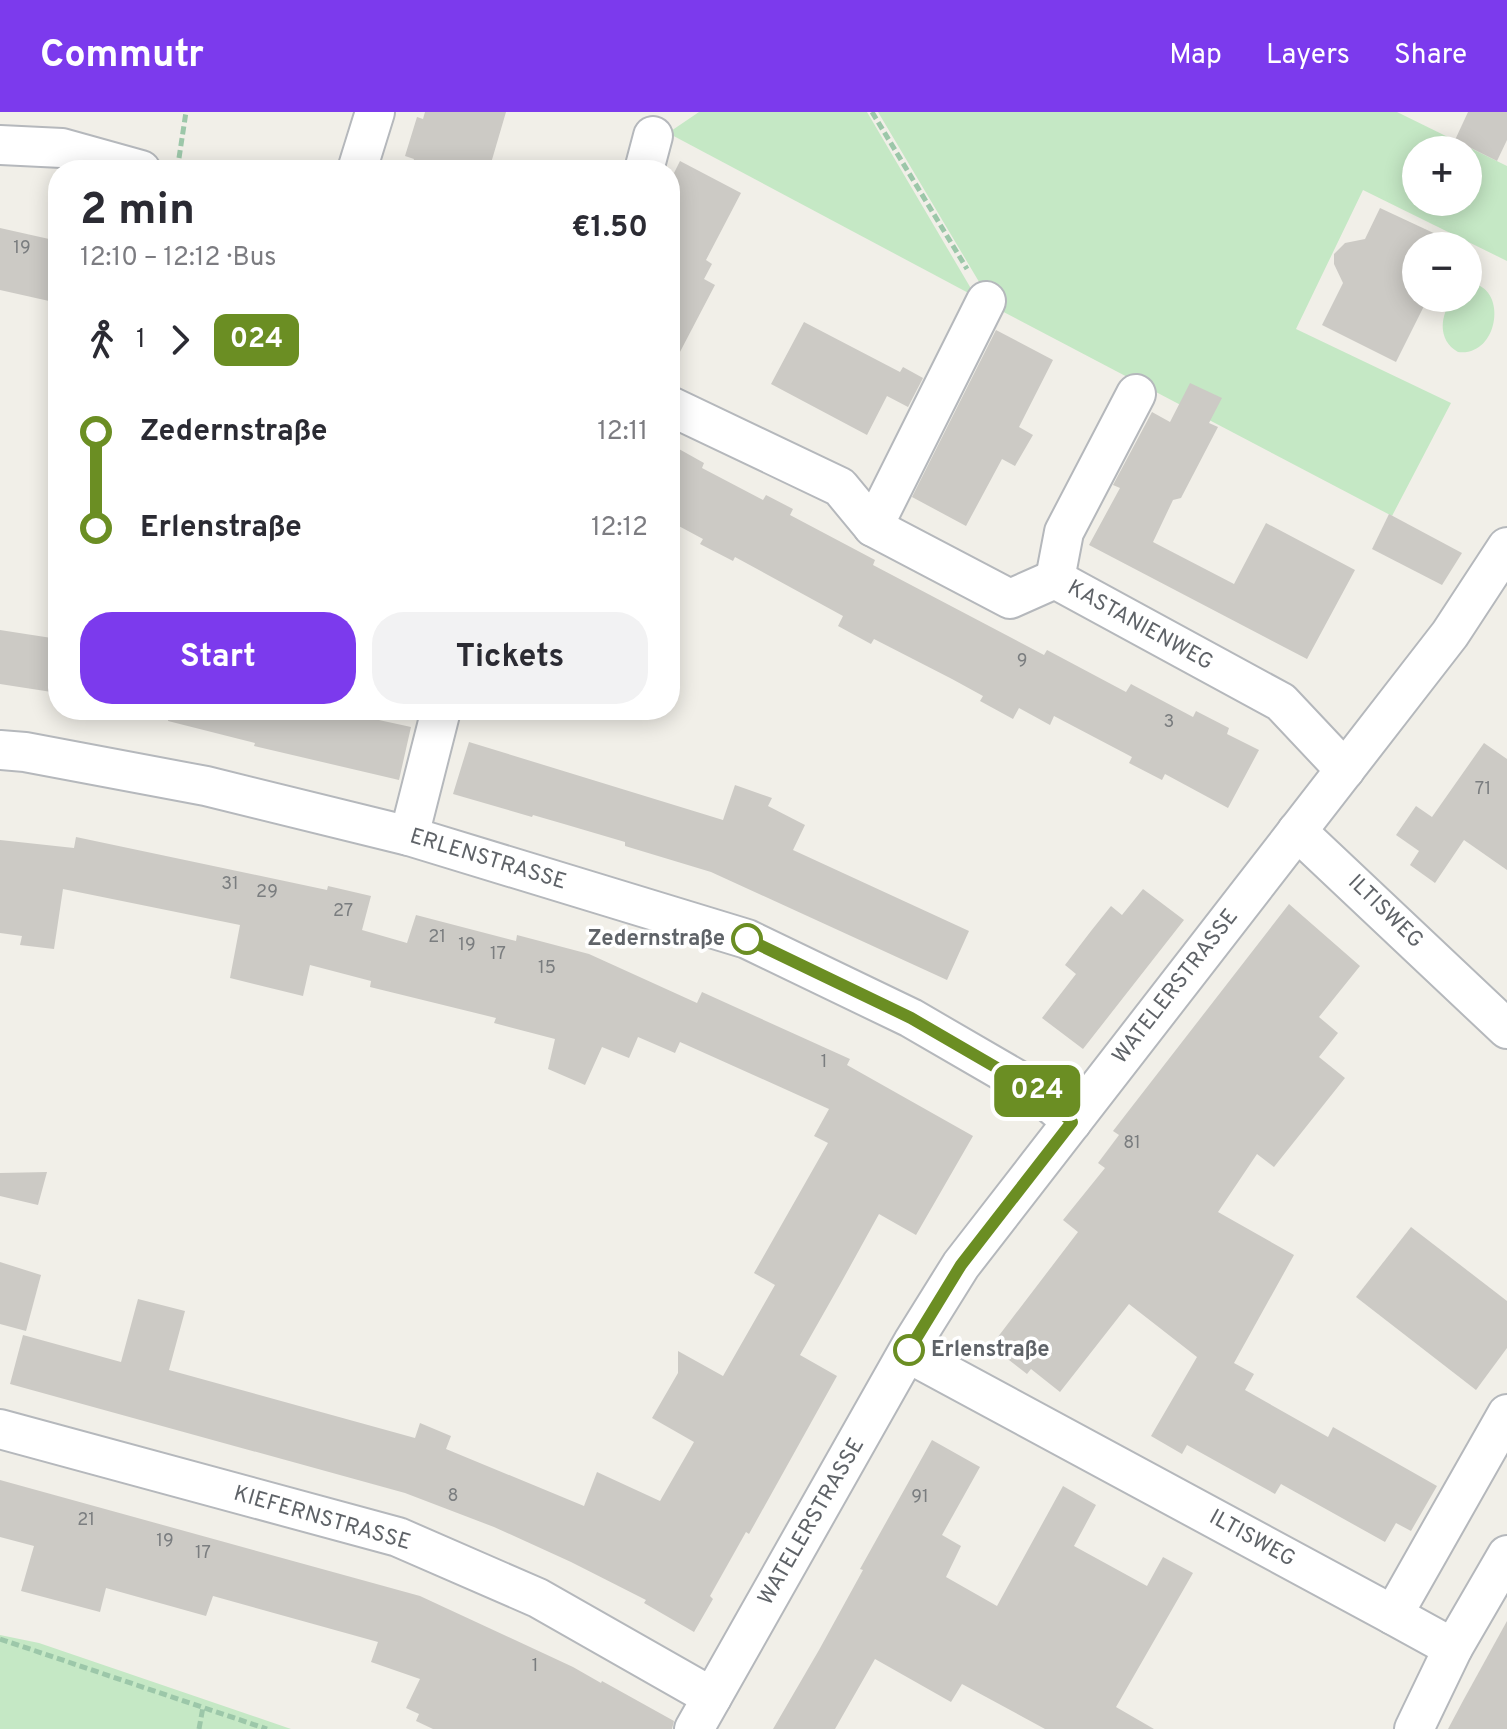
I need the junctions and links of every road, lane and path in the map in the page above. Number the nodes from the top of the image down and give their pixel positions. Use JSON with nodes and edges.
{"nodes":[{"id":1,"x":186,"y":112,"type":"edge"},
{"id":2,"x":375,"y":112,"type":"edge"},
{"id":3,"x":872,"y":112,"type":"edge"},
{"id":4,"x":0,"y":145,"type":"edge"},
{"id":5,"x":105,"y":160,"type":"edge"},
{"id":6,"x":179,"y":160,"type":"edge"},
{"id":7,"x":360,"y":160,"type":"edge"},
{"id":8,"x":986,"y":301,"type":"joint"},
{"id":9,"x":1136,"y":394,"type":"dead end"},
{"id":10,"x":680,"y":411,"type":"edge"},
{"id":11,"x":873,"y":527,"type":"junction"},
{"id":12,"x":1507,"y":547,"type":"edge"},
{"id":13,"x":1055,"y":579,"type":"junction"},
{"id":14,"x":438,"y":720,"type":"edge"},
{"id":15,"x":0,"y":750,"type":"edge"},
{"id":16,"x":1345,"y":770,"type":"junction"},
{"id":17,"x":1297,"y":831,"type":"junction"},
{"id":18,"x":409,"y":836,"type":"junction"},
{"id":19,"x":1507,"y":1029,"type":"edge"},
{"id":20,"x":1072,"y":1122,"type":"junction"},
{"id":21,"x":908,"y":1353,"type":"junction"},
{"id":22,"x":1507,"y":1414,"type":"edge"},
{"id":23,"x":0,"y":1429,"type":"edge"},
{"id":24,"x":1507,"y":1555,"type":"edge"},
{"id":25,"x":1400,"y":1604,"type":"junction"},
{"id":26,"x":0,"y":1639,"type":"edge"},
{"id":27,"x":1453,"y":1648,"type":"junction"},
{"id":28,"x":203,"y":1707,"type":"junction"},
{"id":29,"x":703,"y":1713,"type":"edge"},
{"id":30,"x":199,"y":1729,"type":"edge"},
{"id":31,"x":267,"y":1729,"type":"edge"},
{"id":32,"x":1414,"y":1729,"type":"edge"}],
"edges":[{"from":1,"to":6,"type":"path"},
{"from":2,"to":7,"type":"street"},
{"from":3,"to":8,"type":"path"},
{"from":4,"to":5,"type":"street"},
{"from":8,"to":11,"type":"street"},
{"from":9,"to":13,"type":"street"},
{"from":10,"to":11,"type":"street","name":"KASTANIENWEG"},
{"from":11,"to":13,"type":"street","name":"KASTANIENWEG"},
{"from":12,"to":16,"type":"street","name":"WATELERSTRASSE"},
{"from":13,"to":16,"type":"street","name":"KASTANIENWEG"},
{"from":14,"to":18,"type":"street"},
{"from":15,"to":18,"type":"street","name":"ERLENSTRASSE"},
{"from":16,"to":17,"type":"street","name":"WATELERSTRASSE"},
{"from":17,"to":19,"type":"street","name":"ILTISWEG"},
{"from":17,"to":20,"type":"street","name":"WATELERSTRASSE"},
{"from":18,"to":20,"type":"street","name":"ERLENSTRASSE"},
{"from":20,"to":21,"type":"street","name":"WATELERSTRASSE"},
{"from":21,"to":25,"type":"street","name":"ILTISWEG"},
{"from":21,"to":29,"type":"street","name":"WATELERSTRASSE"},
{"from":22,"to":25,"type":"street"},
{"from":23,"to":29,"type":"street","name":"KIEFERNSTRASSE"},
{"from":24,"to":27,"type":"street"},
{"from":25,"to":27,"type":"street","name":"ILTISWEG"},
{"from":26,"to":28,"type":"path"},
{"from":27,"to":32,"type":"street"},
{"from":28,"to":30,"type":"path"},
{"from":28,"to":31,"type":"path"}]}
